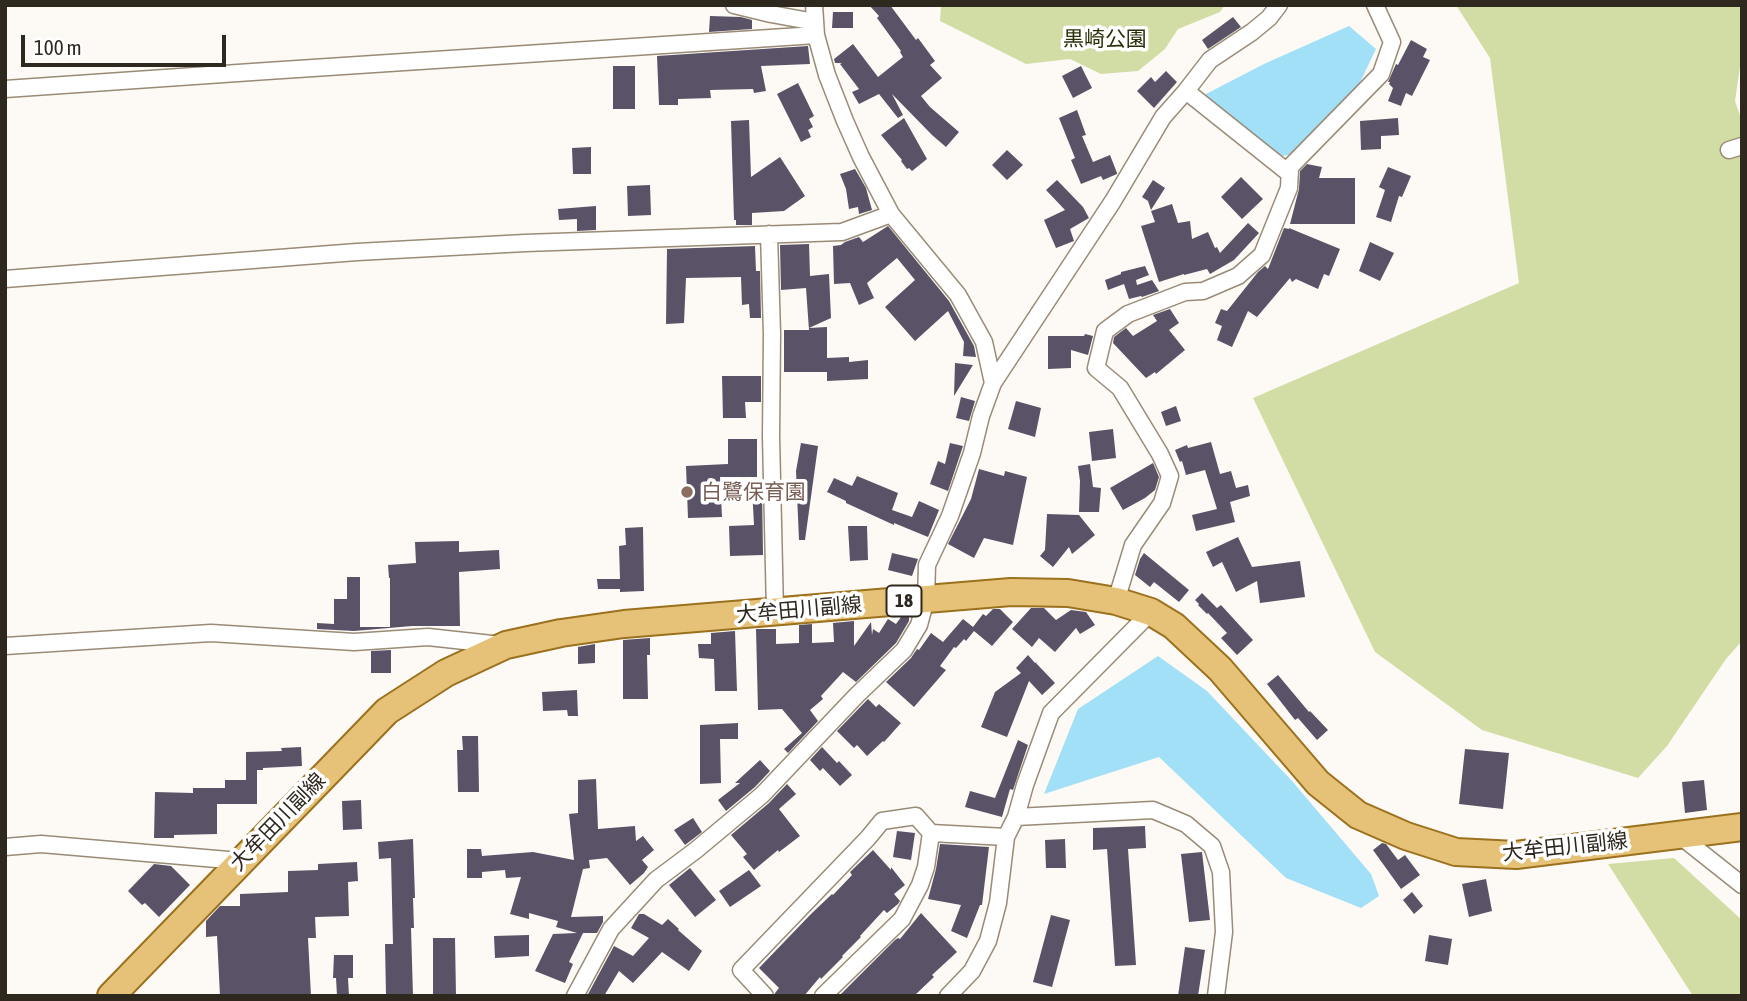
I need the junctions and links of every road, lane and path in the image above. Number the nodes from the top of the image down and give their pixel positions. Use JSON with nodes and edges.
{"nodes":[{"id":1,"x":734,"y":5,"type":"edge"},
{"id":2,"x":1279,"y":5,"type":"edge"},
{"id":3,"x":1375,"y":5,"type":"edge"},
{"id":4,"x":815,"y":21,"type":"edge"},
{"id":5,"x":5,"y":89,"type":"edge"},
{"id":6,"x":1186,"y":91,"type":"junction"},
{"id":7,"x":1290,"y":174,"type":"junction"},
{"id":8,"x":891,"y":214,"type":"junction"},
{"id":9,"x":769,"y":234,"type":"junction"},
{"id":10,"x":5,"y":279,"type":"edge"},
{"id":11,"x":993,"y":383,"type":"junction"},
{"id":12,"x":926,"y":599,"type":"junction"},
{"id":13,"x":1116,"y":601,"type":"junction"},
{"id":14,"x":775,"y":612,"type":"junction"},
{"id":15,"x":1152,"y":612,"type":"junction"},
{"id":16,"x":506,"y":645,"type":"junction"},
{"id":17,"x":5,"y":646,"type":"edge"},
{"id":18,"x":1016,"y":817,"type":"junction"},
{"id":19,"x":1735,"y":832,"type":"edge"},
{"id":20,"x":931,"y":833,"type":"junction"},
{"id":21,"x":1679,"y":835,"type":"junction"},
{"id":22,"x":1006,"y":837,"type":"junction"},
{"id":23,"x":5,"y":847,"type":"edge"},
{"id":24,"x":240,"y":861,"type":"junction"},
{"id":25,"x":1742,"y":885,"type":"edge"},
{"id":26,"x":760,"y":994,"type":"edge"},
{"id":27,"x":111,"y":996,"type":"edge"},
{"id":28,"x":575,"y":996,"type":"edge"},
{"id":29,"x":823,"y":996,"type":"edge"},
{"id":30,"x":948,"y":996,"type":"edge"},
{"id":31,"x":1216,"y":996,"type":"edge"}],
"edges":[{"from":1,"to":4,"type":"street"},
{"from":2,"to":6,"type":"street"},
{"from":3,"to":7,"type":"street"},
{"from":4,"to":5,"type":"street"},
{"from":4,"to":8,"type":"street"},
{"from":6,"to":7,"type":"street"},
{"from":6,"to":11,"type":"street"},
{"from":7,"to":13,"type":"street"},
{"from":8,"to":9,"type":"street"},
{"from":8,"to":11,"type":"street"},
{"from":9,"to":10,"type":"street"},
{"from":9,"to":14,"type":"street"},
{"from":11,"to":12,"type":"street"},
{"from":12,"to":13,"type":"main road","name":"大牟田川副線","number":"18"},
{"from":12,"to":14,"type":"main road","name":"大牟田川副線","number":"18"},
{"from":12,"to":28,"type":"street"},
{"from":13,"to":15,"type":"main road","name":"大牟田川副線","number":"18"},
{"from":14,"to":16,"type":"main road","name":"大牟田川副線","number":"18"},
{"from":15,"to":18,"type":"street"},
{"from":15,"to":21,"type":"main road","name":"大牟田川副線","number":"18"},
{"from":16,"to":17,"type":"street"},
{"from":16,"to":24,"type":"main road","name":"大牟田川副線","number":"18"},
{"from":18,"to":22,"type":"street"},
{"from":18,"to":31,"type":"street"},
{"from":19,"to":21,"type":"main road","name":"大牟田川副線","number":"18"},
{"from":20,"to":22,"type":"street"},
{"from":20,"to":26,"type":"street"},
{"from":20,"to":29,"type":"street"},
{"from":21,"to":25,"type":"street"},
{"from":22,"to":30,"type":"street"},
{"from":23,"to":24,"type":"street"},
{"from":24,"to":27,"type":"main road","name":"大牟田川副線","number":"18"}]}
